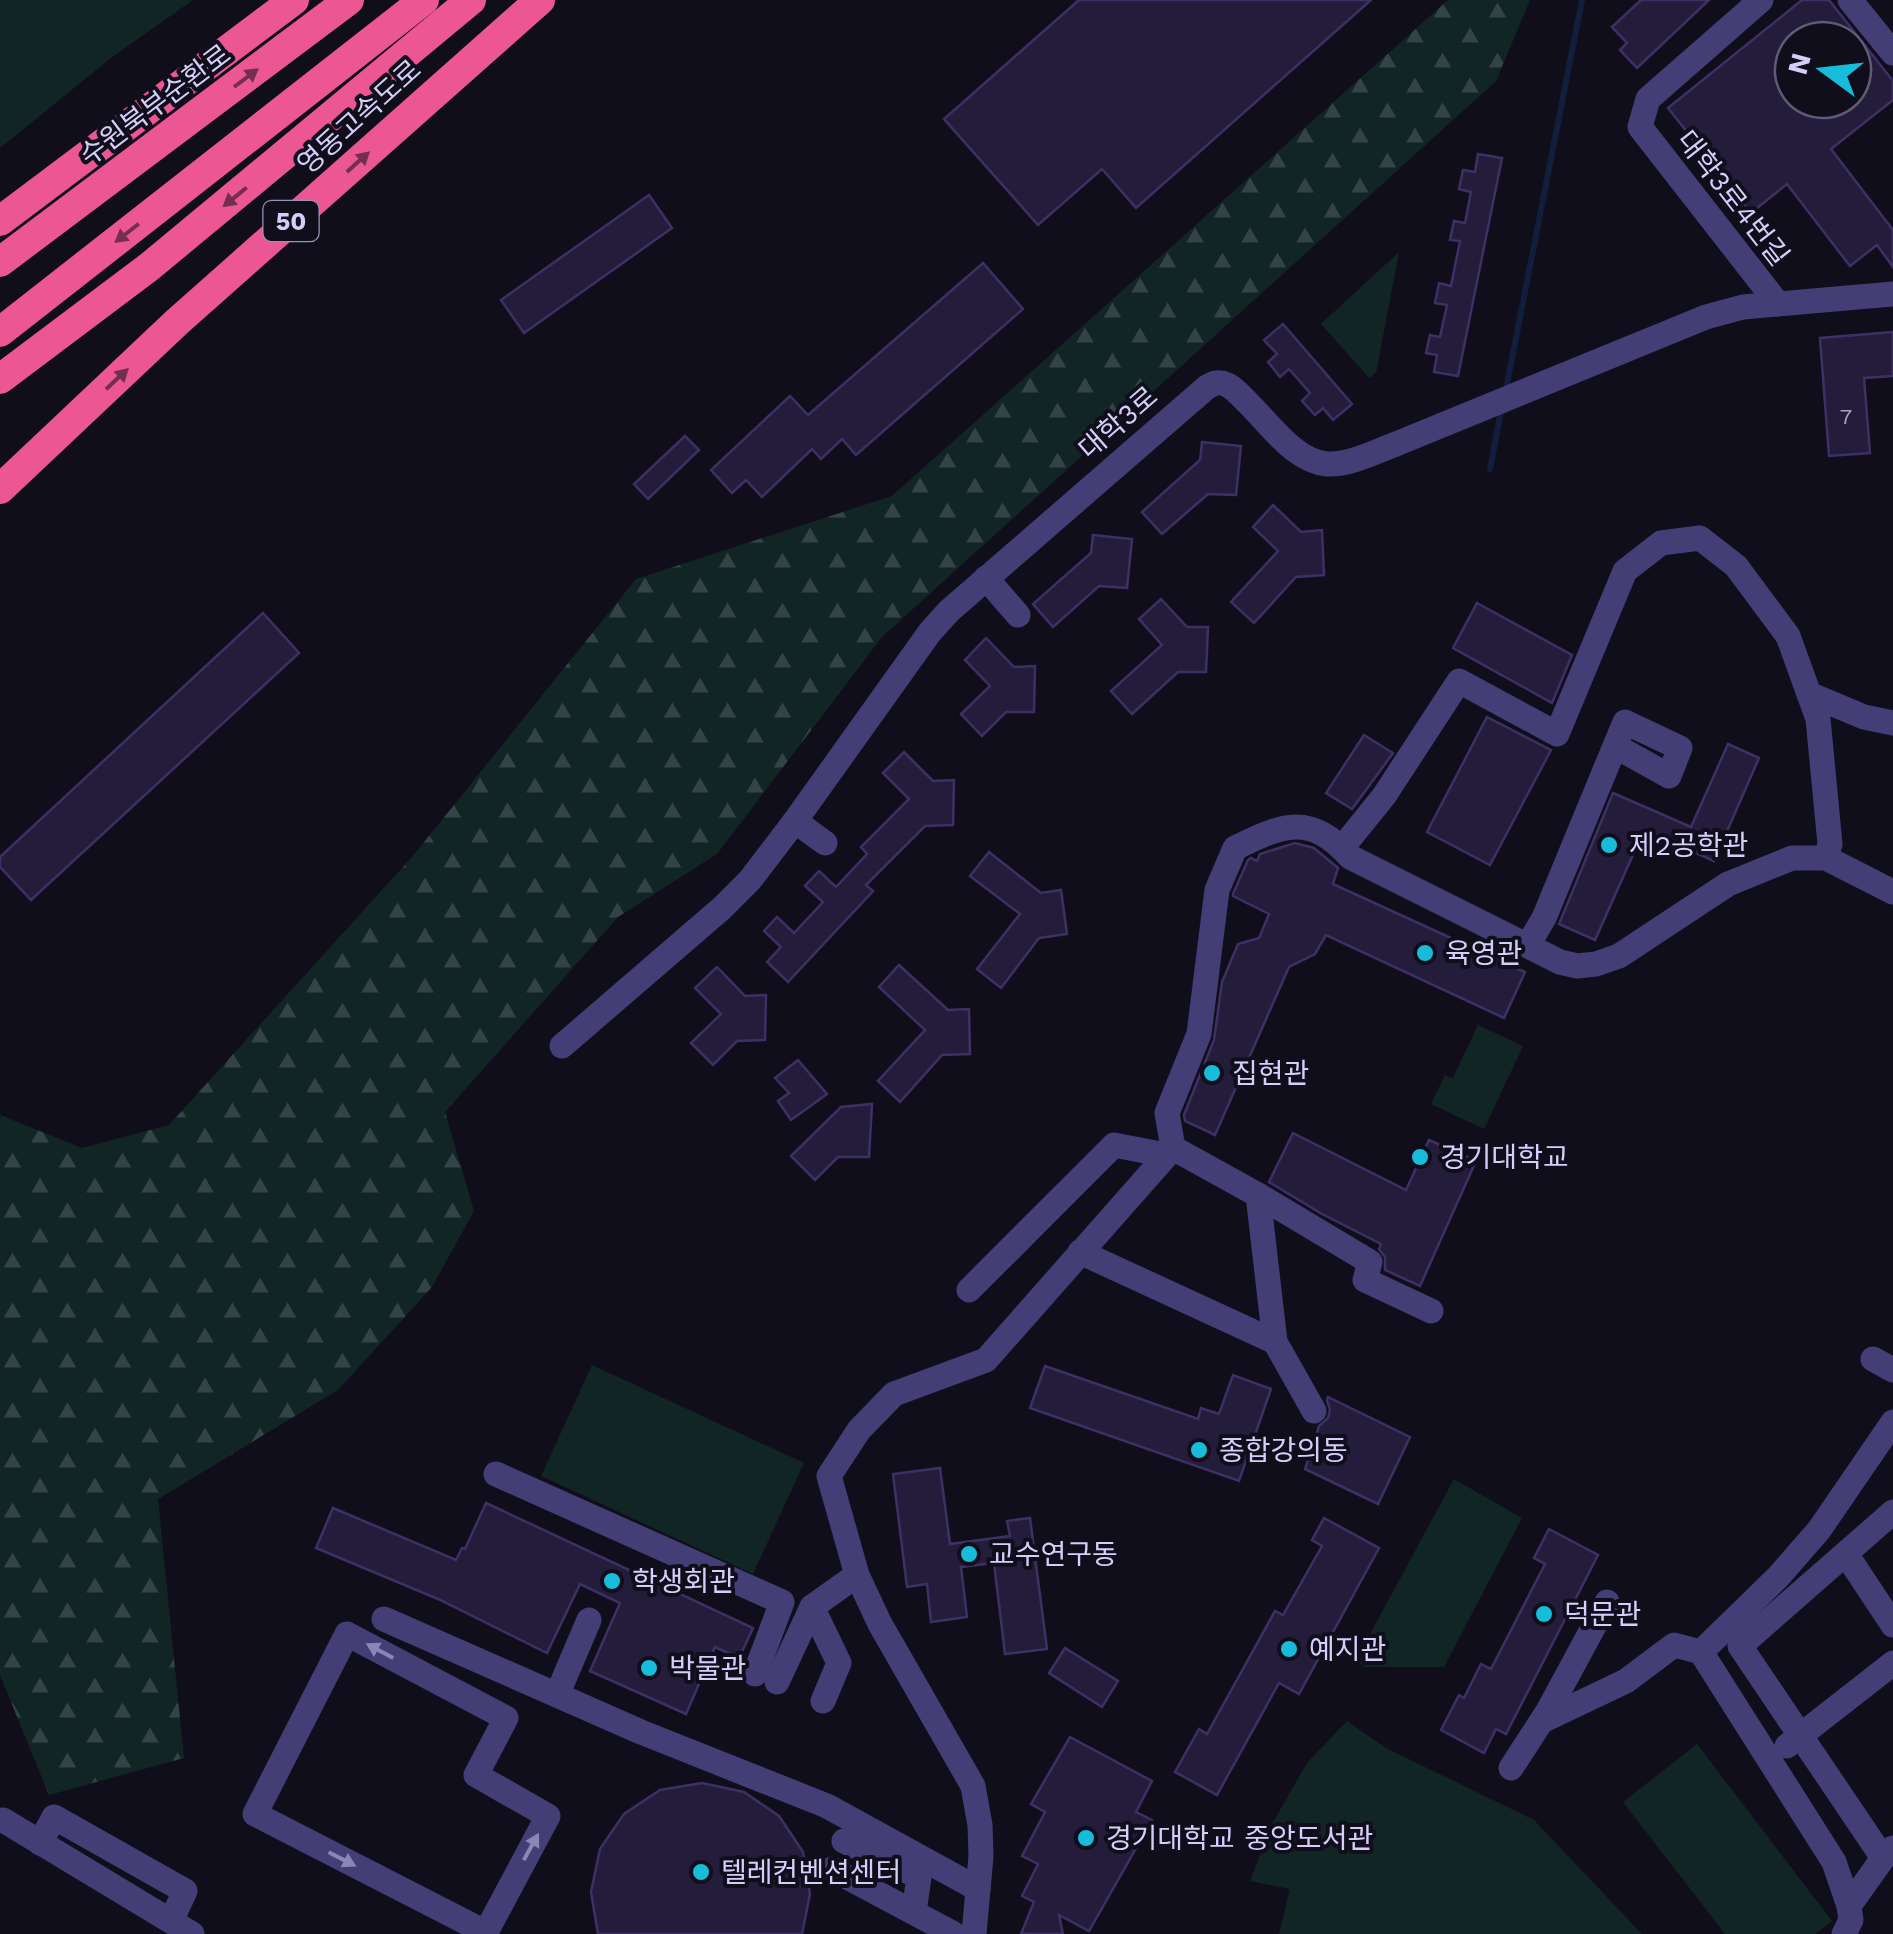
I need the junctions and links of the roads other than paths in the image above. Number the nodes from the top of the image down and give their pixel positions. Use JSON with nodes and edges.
{"nodes":[{"id":1,"x":294,"y":0,"type":"edge"},
{"id":2,"x":349,"y":0,"type":"edge"},
{"id":3,"x":424,"y":0,"type":"edge"},
{"id":4,"x":471,"y":0,"type":"edge"},
{"id":5,"x":540,"y":0,"type":"edge"},
{"id":6,"x":1760,"y":0,"type":"edge"},
{"id":7,"x":1850,"y":0,"type":"edge"},
{"id":8,"x":1893,"y":53,"type":"edge"},
{"id":9,"x":0,"y":221,"type":"edge"},
{"id":10,"x":0,"y":262,"type":"edge"},
{"id":11,"x":1893,"y":294,"type":"edge"},
{"id":12,"x":1778,"y":304,"type":"junction"},
{"id":13,"x":0,"y":332,"type":"edge"},
{"id":14,"x":0,"y":378,"type":"edge"},
{"id":15,"x":0,"y":492,"type":"edge"},
{"id":16,"x":986,"y":578,"type":"junction"},
{"id":17,"x":1018,"y":615,"type":"dead end"},
{"id":18,"x":1809,"y":694,"type":"junction"},
{"id":19,"x":1893,"y":723,"type":"edge"},
{"id":20,"x":1615,"y":746,"type":"dead end"},
{"id":21,"x":795,"y":821,"type":"junction"},
{"id":22,"x":826,"y":843,"type":"dead end"},
{"id":23,"x":1342,"y":848,"type":"junction"},
{"id":24,"x":1826,"y":858,"type":"junction"},
{"id":25,"x":1893,"y":892,"type":"edge"},
{"id":26,"x":1528,"y":945,"type":"junction"},
{"id":27,"x":562,"y":1046,"type":"dead end"},
{"id":28,"x":1170,"y":1152,"type":"junction"},
{"id":29,"x":1258,"y":1195,"type":"junction"},
{"id":30,"x":1080,"y":1252,"type":"junction"},
{"id":31,"x":969,"y":1290,"type":"dead end"},
{"id":32,"x":1431,"y":1310,"type":"dead end"},
{"id":33,"x":1276,"y":1342,"type":"junction"},
{"id":34,"x":1314,"y":1410,"type":"dead end"},
{"id":35,"x":1893,"y":1422,"type":"edge"},
{"id":36,"x":496,"y":1474,"type":"dead end"},
{"id":37,"x":1893,"y":1512,"type":"edge"},
{"id":38,"x":1846,"y":1554,"type":"junction"},
{"id":39,"x":857,"y":1575,"type":"junction"},
{"id":40,"x":1607,"y":1602,"type":"dead end"},
{"id":41,"x":812,"y":1607,"type":"junction"},
{"id":42,"x":384,"y":1619,"type":"dead end"},
{"id":43,"x":588,"y":1620,"type":"dead end"},
{"id":44,"x":1893,"y":1625,"type":"edge"},
{"id":45,"x":1740,"y":1646,"type":"junction"},
{"id":46,"x":1707,"y":1661,"type":"junction"},
{"id":47,"x":1893,"y":1663,"type":"edge"},
{"id":48,"x":557,"y":1695,"type":"junction"},
{"id":49,"x":823,"y":1700,"type":"dead end"},
{"id":50,"x":1542,"y":1721,"type":"junction"},
{"id":51,"x":1800,"y":1736,"type":"junction"},
{"id":52,"x":1770,"y":1760,"type":"junction"},
{"id":53,"x":1511,"y":1768,"type":"dead end"},
{"id":54,"x":2,"y":1820,"type":"edge"},
{"id":55,"x":844,"y":1841,"type":"dead end"},
{"id":56,"x":50,"y":1848,"type":"junction"},
{"id":57,"x":1888,"y":1853,"type":"edge"},
{"id":58,"x":832,"y":1869,"type":"dead end"},
{"id":59,"x":978,"y":1889,"type":"junction"},
{"id":60,"x":1849,"y":1906,"type":"junction"},
{"id":61,"x":914,"y":1912,"type":"junction"},
{"id":62,"x":181,"y":1928,"type":"edge"},
{"id":63,"x":485,"y":1933,"type":"edge"},
{"id":64,"x":954,"y":1934,"type":"edge"},
{"id":65,"x":974,"y":1934,"type":"edge"},
{"id":66,"x":1844,"y":1934,"type":"edge"}],
"edges":[{"from":1,"to":9,"type":"highway","name":"수원북부순환로"},
{"from":10,"to":2,"type":"highway","name":"수원북부순환로","one_way":true},
{"from":3,"to":13,"type":"highway","name":"영동고속도로","one_way":true},
{"from":4,"to":14,"type":"highway","name":"영동고속도로","number":"50","one_way":true},
{"from":15,"to":5,"type":"highway","name":"영동고속도로","number":"50","one_way":true},
{"from":6,"to":12,"type":"street","name":"대학3로4번길"},
{"from":7,"to":8,"type":"street"},
{"from":11,"to":12,"type":"street","name":"대학3로"},
{"from":12,"to":16,"type":"street","name":"대학3로"},
{"from":16,"to":17,"type":"street"},
{"from":16,"to":21,"type":"street","name":"대학3로"},
{"from":18,"to":19,"type":"street"},
{"from":18,"to":23,"type":"street"},
{"from":18,"to":24,"type":"street"},
{"from":20,"to":26,"type":"street"},
{"from":21,"to":22,"type":"street"},
{"from":21,"to":27,"type":"street","name":"대학3로"},
{"from":23,"to":26,"type":"street"},
{"from":23,"to":28,"type":"street"},
{"from":24,"to":25,"type":"street"},
{"from":24,"to":26,"type":"street"},
{"from":28,"to":29,"type":"street"},
{"from":28,"to":30,"type":"street"},
{"from":28,"to":31,"type":"street"},
{"from":29,"to":32,"type":"street"},
{"from":29,"to":33,"type":"street"},
{"from":30,"to":33,"type":"street"},
{"from":30,"to":39,"type":"street"},
{"from":33,"to":34,"type":"street"},
{"from":35,"to":46,"type":"street"},
{"from":36,"to":41,"type":"street"},
{"from":37,"to":38,"type":"street"},
{"from":38,"to":44,"type":"street"},
{"from":38,"to":45,"type":"street"},
{"from":39,"to":41,"type":"street"},
{"from":39,"to":59,"type":"street"},
{"from":40,"to":50,"type":"street"},
{"from":41,"to":49,"type":"street"},
{"from":42,"to":48,"type":"street"},
{"from":43,"to":48,"type":"street"},
{"from":45,"to":46,"type":"street"},
{"from":45,"to":51,"type":"street"},
{"from":46,"to":50,"type":"street"},
{"from":46,"to":52,"type":"street"},
{"from":47,"to":51,"type":"street"},
{"from":48,"to":59,"type":"street"},
{"from":50,"to":53,"type":"street"},
{"from":51,"to":52,"type":"street"},
{"from":51,"to":57,"type":"street"},
{"from":52,"to":60,"type":"street"},
{"from":54,"to":56,"type":"street"},
{"from":55,"to":61,"type":"street"},
{"from":56,"to":62,"type":"street"},
{"from":56,"to":62,"type":"street"},
{"from":57,"to":60,"type":"street"},
{"from":58,"to":61,"type":"street"},
{"from":59,"to":65,"type":"street"},
{"from":60,"to":66,"type":"street"},
{"from":61,"to":64,"type":"street"},
{"from":63,"to":63,"type":"street","one_way":true}]}
